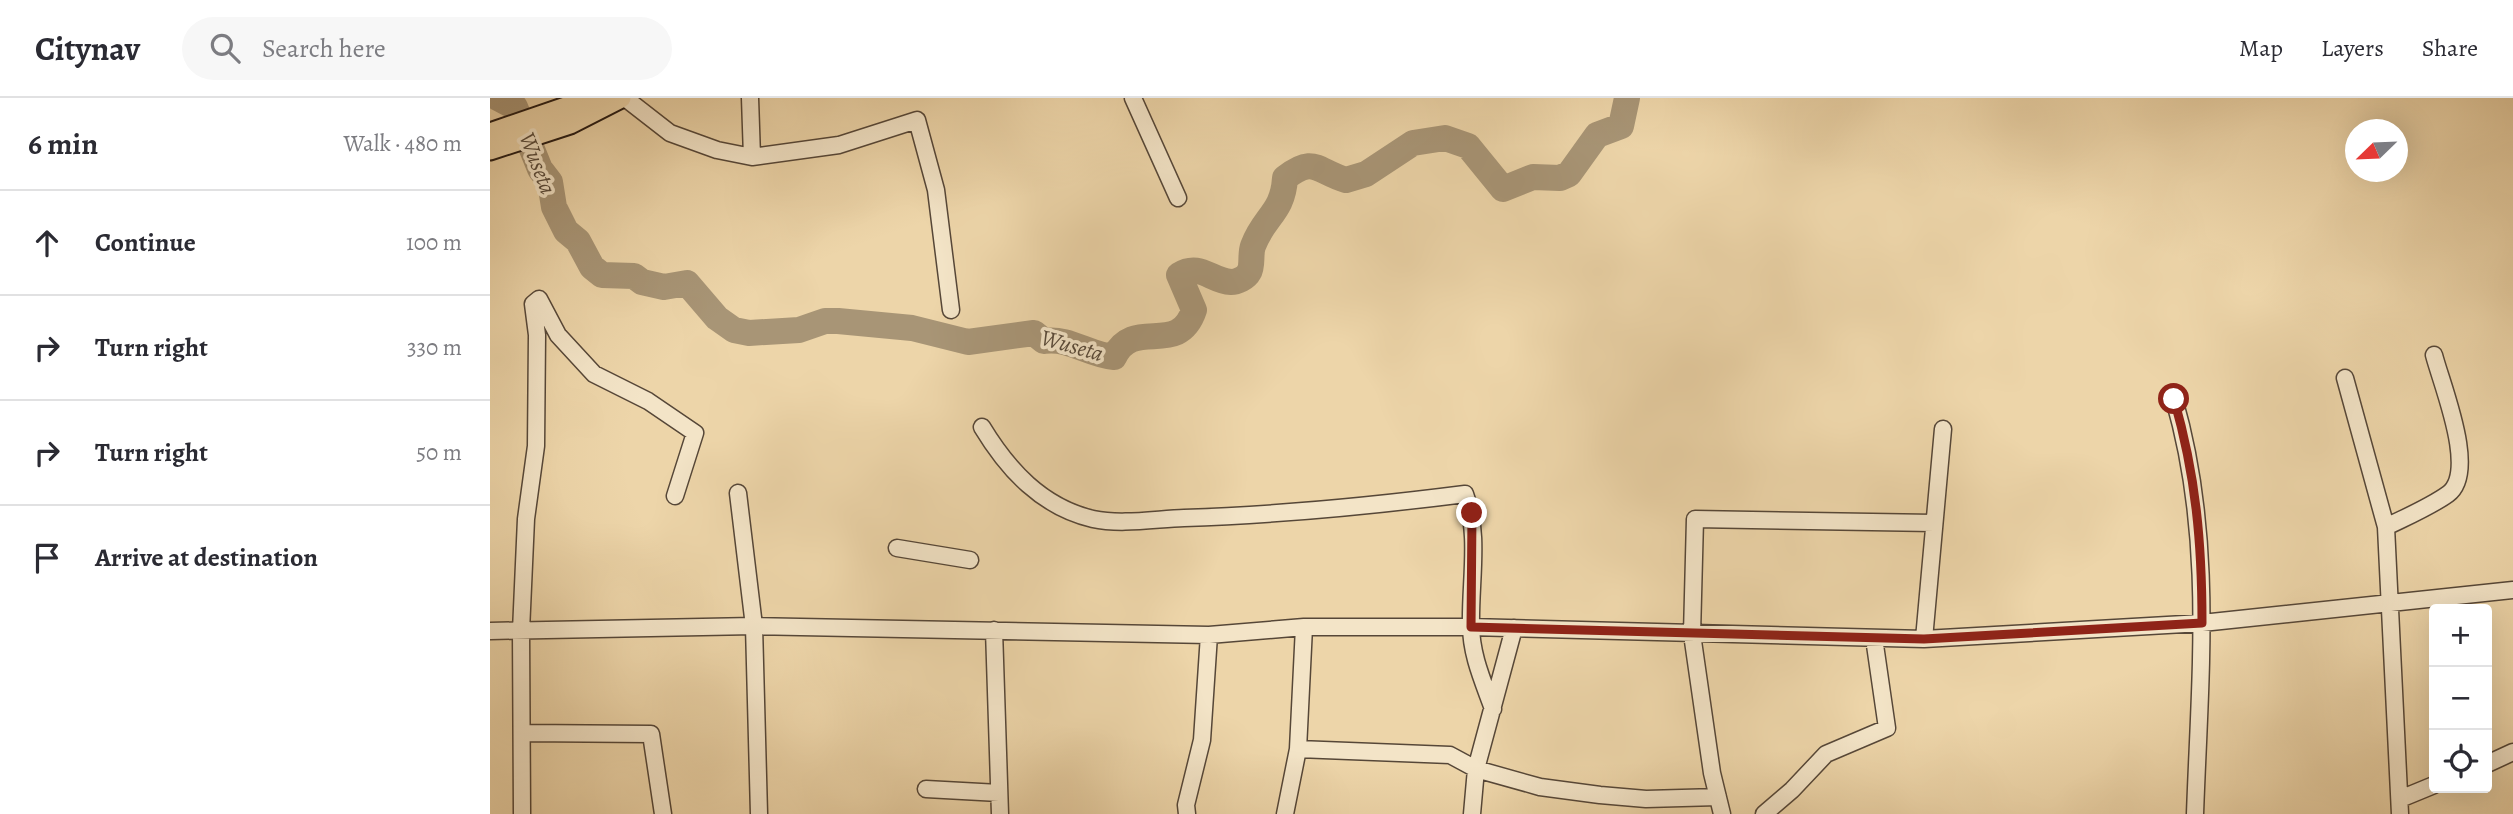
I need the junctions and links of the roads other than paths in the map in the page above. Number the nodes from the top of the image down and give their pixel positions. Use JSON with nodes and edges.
{"nodes":[{"id":1,"x":750,"y":98,"type":"edge"},
{"id":2,"x":1133,"y":98,"type":"edge"},
{"id":3,"x":611,"y":101,"type":"edge"},
{"id":4,"x":490,"y":133,"type":"edge"},
{"id":5,"x":490,"y":150,"type":"edge"},
{"id":6,"x":752,"y":157,"type":"junction"},
{"id":7,"x":1178,"y":198,"type":"dead end"},
{"id":8,"x":951,"y":310,"type":"dead end"},
{"id":9,"x":2434,"y":355,"type":"dead end"},
{"id":10,"x":2346,"y":378,"type":"dead end"},
{"id":11,"x":2174,"y":399,"type":"dead end"},
{"id":12,"x":982,"y":427,"type":"dead end"},
{"id":13,"x":1943,"y":429,"type":"dead end"},
{"id":14,"x":738,"y":493,"type":"dead end"},
{"id":15,"x":675,"y":496,"type":"dead end"},
{"id":16,"x":1934,"y":523,"type":"junction"},
{"id":17,"x":2386,"y":527,"type":"junction"},
{"id":18,"x":897,"y":548,"type":"dead end"},
{"id":19,"x":970,"y":560,"type":"dead end"},
{"id":20,"x":2513,"y":590,"type":"edge"},
{"id":21,"x":2388,"y":602,"type":"junction"},
{"id":22,"x":2202,"y":623,"type":"junction"},
{"id":23,"x":754,"y":626,"type":"junction"},
{"id":24,"x":1304,"y":627,"type":"junction"},
{"id":25,"x":1471,"y":627,"type":"junction"},
{"id":26,"x":1514,"y":628,"type":"junction"},
{"id":27,"x":994,"y":630,"type":"junction"},
{"id":28,"x":490,"y":631,"type":"edge"},
{"id":29,"x":521,"y":631,"type":"junction"},
{"id":30,"x":1692,"y":634,"type":"junction"},
{"id":31,"x":1209,"y":635,"type":"junction"},
{"id":32,"x":1874,"y":638,"type":"junction"},
{"id":33,"x":1924,"y":639,"type":"junction"},
{"id":34,"x":1493,"y":709,"type":"junction"},
{"id":35,"x":523,"y":733,"type":"junction"},
{"id":36,"x":1298,"y":749,"type":"junction"},
{"id":37,"x":2513,"y":752,"type":"edge"},
{"id":38,"x":2492,"y":762,"type":"edge"},
{"id":39,"x":1476,"y":769,"type":"junction"},
{"id":40,"x":2429,"y":788,"type":"edge"},
{"id":41,"x":926,"y":789,"type":"dead end"},
{"id":42,"x":999,"y":793,"type":"junction"},
{"id":43,"x":1718,"y":797,"type":"junction"},
{"id":44,"x":2400,"y":806,"type":"edge"},
{"id":45,"x":522,"y":814,"type":"edge"},
{"id":46,"x":663,"y":814,"type":"edge"},
{"id":47,"x":759,"y":814,"type":"edge"},
{"id":48,"x":1000,"y":814,"type":"edge"},
{"id":49,"x":1187,"y":814,"type":"edge"},
{"id":50,"x":1285,"y":814,"type":"edge"},
{"id":51,"x":1472,"y":814,"type":"edge"},
{"id":52,"x":1722,"y":814,"type":"edge"},
{"id":53,"x":1764,"y":814,"type":"edge"},
{"id":54,"x":2195,"y":814,"type":"edge"}],
"edges":[{"from":1,"to":6,"type":"street"},
{"from":2,"to":7,"type":"street"},
{"from":3,"to":4,"type":"main road"},
{"from":3,"to":5,"type":"main road"},
{"from":3,"to":6,"type":"street"},
{"from":6,"to":8,"type":"street"},
{"from":9,"to":17,"type":"street"},
{"from":10,"to":17,"type":"street"},
{"from":11,"to":22,"type":"street"},
{"from":12,"to":25,"type":"street"},
{"from":13,"to":16,"type":"street"},
{"from":14,"to":23,"type":"street"},
{"from":15,"to":29,"type":"street"},
{"from":16,"to":30,"type":"street"},
{"from":16,"to":33,"type":"street"},
{"from":17,"to":21,"type":"street"},
{"from":18,"to":19,"type":"street"},
{"from":20,"to":21,"type":"street"},
{"from":21,"to":22,"type":"street"},
{"from":21,"to":44,"type":"street"},
{"from":22,"to":33,"type":"street"},
{"from":22,"to":54,"type":"street"},
{"from":23,"to":27,"type":"street"},
{"from":23,"to":29,"type":"street"},
{"from":23,"to":47,"type":"street"},
{"from":24,"to":25,"type":"street"},
{"from":24,"to":31,"type":"street"},
{"from":24,"to":36,"type":"street"},
{"from":25,"to":26,"type":"street"},
{"from":25,"to":34,"type":"street"},
{"from":26,"to":30,"type":"street"},
{"from":26,"to":34,"type":"street"},
{"from":27,"to":31,"type":"street"},
{"from":27,"to":42,"type":"street"},
{"from":28,"to":29,"type":"street"},
{"from":29,"to":35,"type":"street"},
{"from":30,"to":32,"type":"street"},
{"from":30,"to":43,"type":"street"},
{"from":31,"to":49,"type":"street"},
{"from":32,"to":33,"type":"street"},
{"from":32,"to":53,"type":"street"},
{"from":34,"to":39,"type":"street"},
{"from":35,"to":45,"type":"street"},
{"from":35,"to":46,"type":"street"},
{"from":36,"to":39,"type":"street"},
{"from":36,"to":50,"type":"street"},
{"from":37,"to":38,"type":"street"},
{"from":39,"to":43,"type":"street"},
{"from":39,"to":51,"type":"street"},
{"from":40,"to":44,"type":"street"},
{"from":41,"to":42,"type":"street"},
{"from":42,"to":48,"type":"street"},
{"from":43,"to":52,"type":"street"}]}
